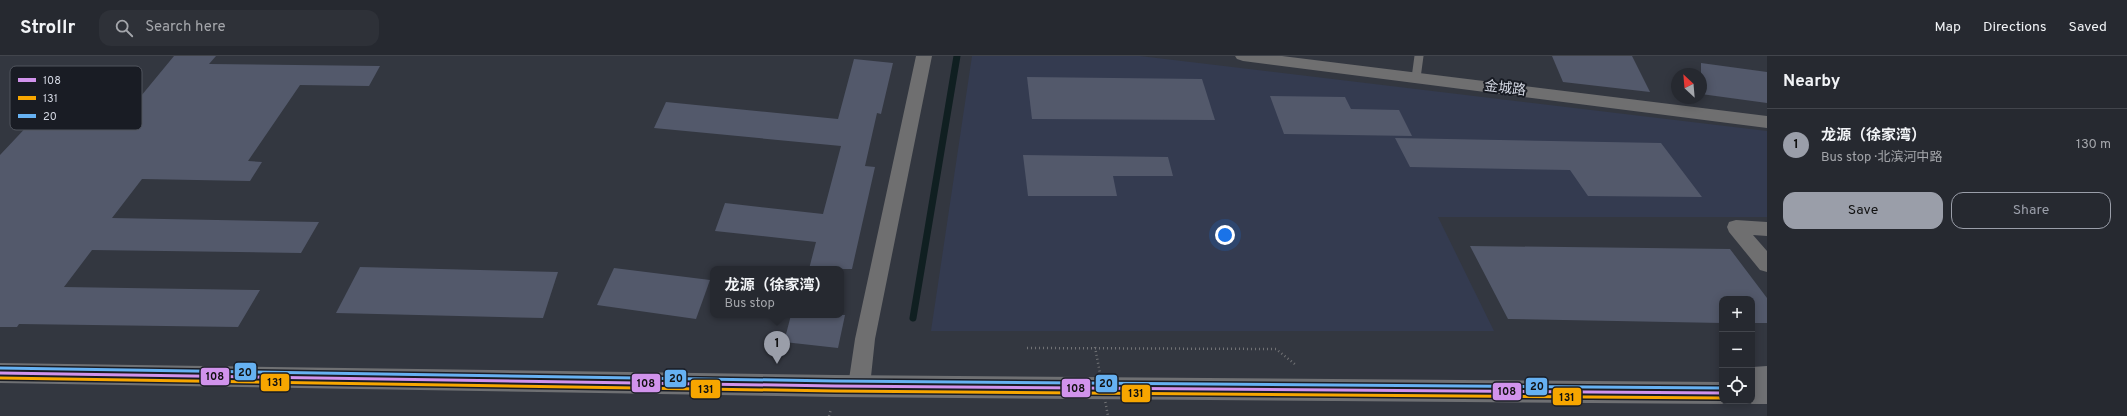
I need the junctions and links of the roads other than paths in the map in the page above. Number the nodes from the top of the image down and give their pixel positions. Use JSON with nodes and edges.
{"nodes":[{"id":1,"x":924,"y":56,"type":"edge"},
{"id":2,"x":1243,"y":56,"type":"edge"},
{"id":3,"x":1419,"y":56,"type":"edge"},
{"id":4,"x":1416,"y":78,"type":"junction"},
{"id":5,"x":1767,"y":122,"type":"edge"},
{"id":6,"x":1767,"y":229,"type":"edge"},
{"id":7,"x":1767,"y":265,"type":"edge"},
{"id":8,"x":0,"y":373,"type":"edge"},
{"id":9,"x":1767,"y":376,"type":"edge"},
{"id":10,"x":1755,"y":377,"type":"edge"},
{"id":11,"x":1719,"y":379,"type":"edge"},
{"id":12,"x":859,"y":386,"type":"junction"},
{"id":13,"x":1497,"y":392,"type":"junction"},
{"id":14,"x":1719,"y":393,"type":"edge"},
{"id":15,"x":1755,"y":393,"type":"edge"},
{"id":16,"x":1767,"y":393,"type":"edge"}],
"edges":[{"from":1,"to":12,"type":"street"},
{"from":2,"to":4,"type":"street","name":"金城路"},
{"from":3,"to":4,"type":"lane"},
{"from":4,"to":5,"type":"street","name":"金城路"},
{"from":6,"to":7,"type":"street"},
{"from":8,"to":12,"type":"main road"},
{"from":9,"to":10,"type":"main road"},
{"from":11,"to":13,"type":"main road"},
{"from":12,"to":13,"type":"main road"},
{"from":13,"to":14,"type":"main road"},
{"from":15,"to":16,"type":"main road"}]}
